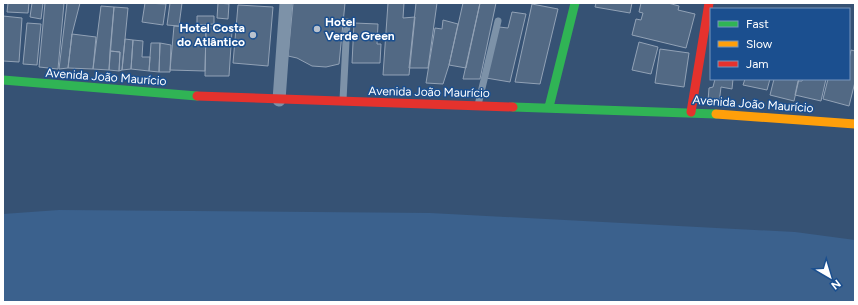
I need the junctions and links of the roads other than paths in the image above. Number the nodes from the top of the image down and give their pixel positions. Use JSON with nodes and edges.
{"nodes":[{"id":1,"x":286,"y":3,"type":"edge"},
{"id":2,"x":576,"y":3,"type":"edge"},
{"id":3,"x":709,"y":3,"type":"edge"},
{"id":4,"x":498,"y":20,"type":"dead end"},
{"id":5,"x":348,"y":22,"type":"dead end"},
{"id":6,"x":3,"y":80,"type":"edge"},
{"id":7,"x":279,"y":100,"type":"junction"},
{"id":8,"x":343,"y":102,"type":"junction"},
{"id":9,"x":478,"y":105,"type":"junction"},
{"id":10,"x":549,"y":107,"type":"junction"},
{"id":11,"x":691,"y":112,"type":"junction"},
{"id":12,"x":855,"y":124,"type":"edge"}],
"edges":[{"from":1,"to":7,"type":"street"},
{"from":2,"to":10,"type":"main road"},
{"from":3,"to":11,"type":"main road"},
{"from":4,"to":9,"type":"lane"},
{"from":5,"to":8,"type":"lane"},
{"from":6,"to":7,"type":"main road","name":"Avenida João Maurício"},
{"from":7,"to":8,"type":"main road","name":"Avenida João Maurício"},
{"from":8,"to":9,"type":"main road","name":"Avenida João Maurício"},
{"from":9,"to":10,"type":"main road","name":"Avenida João Maurício"},
{"from":10,"to":11,"type":"main road","name":"Avenida João Maurício"},
{"from":11,"to":12,"type":"main road","name":"Avenida João Maurício"}]}
